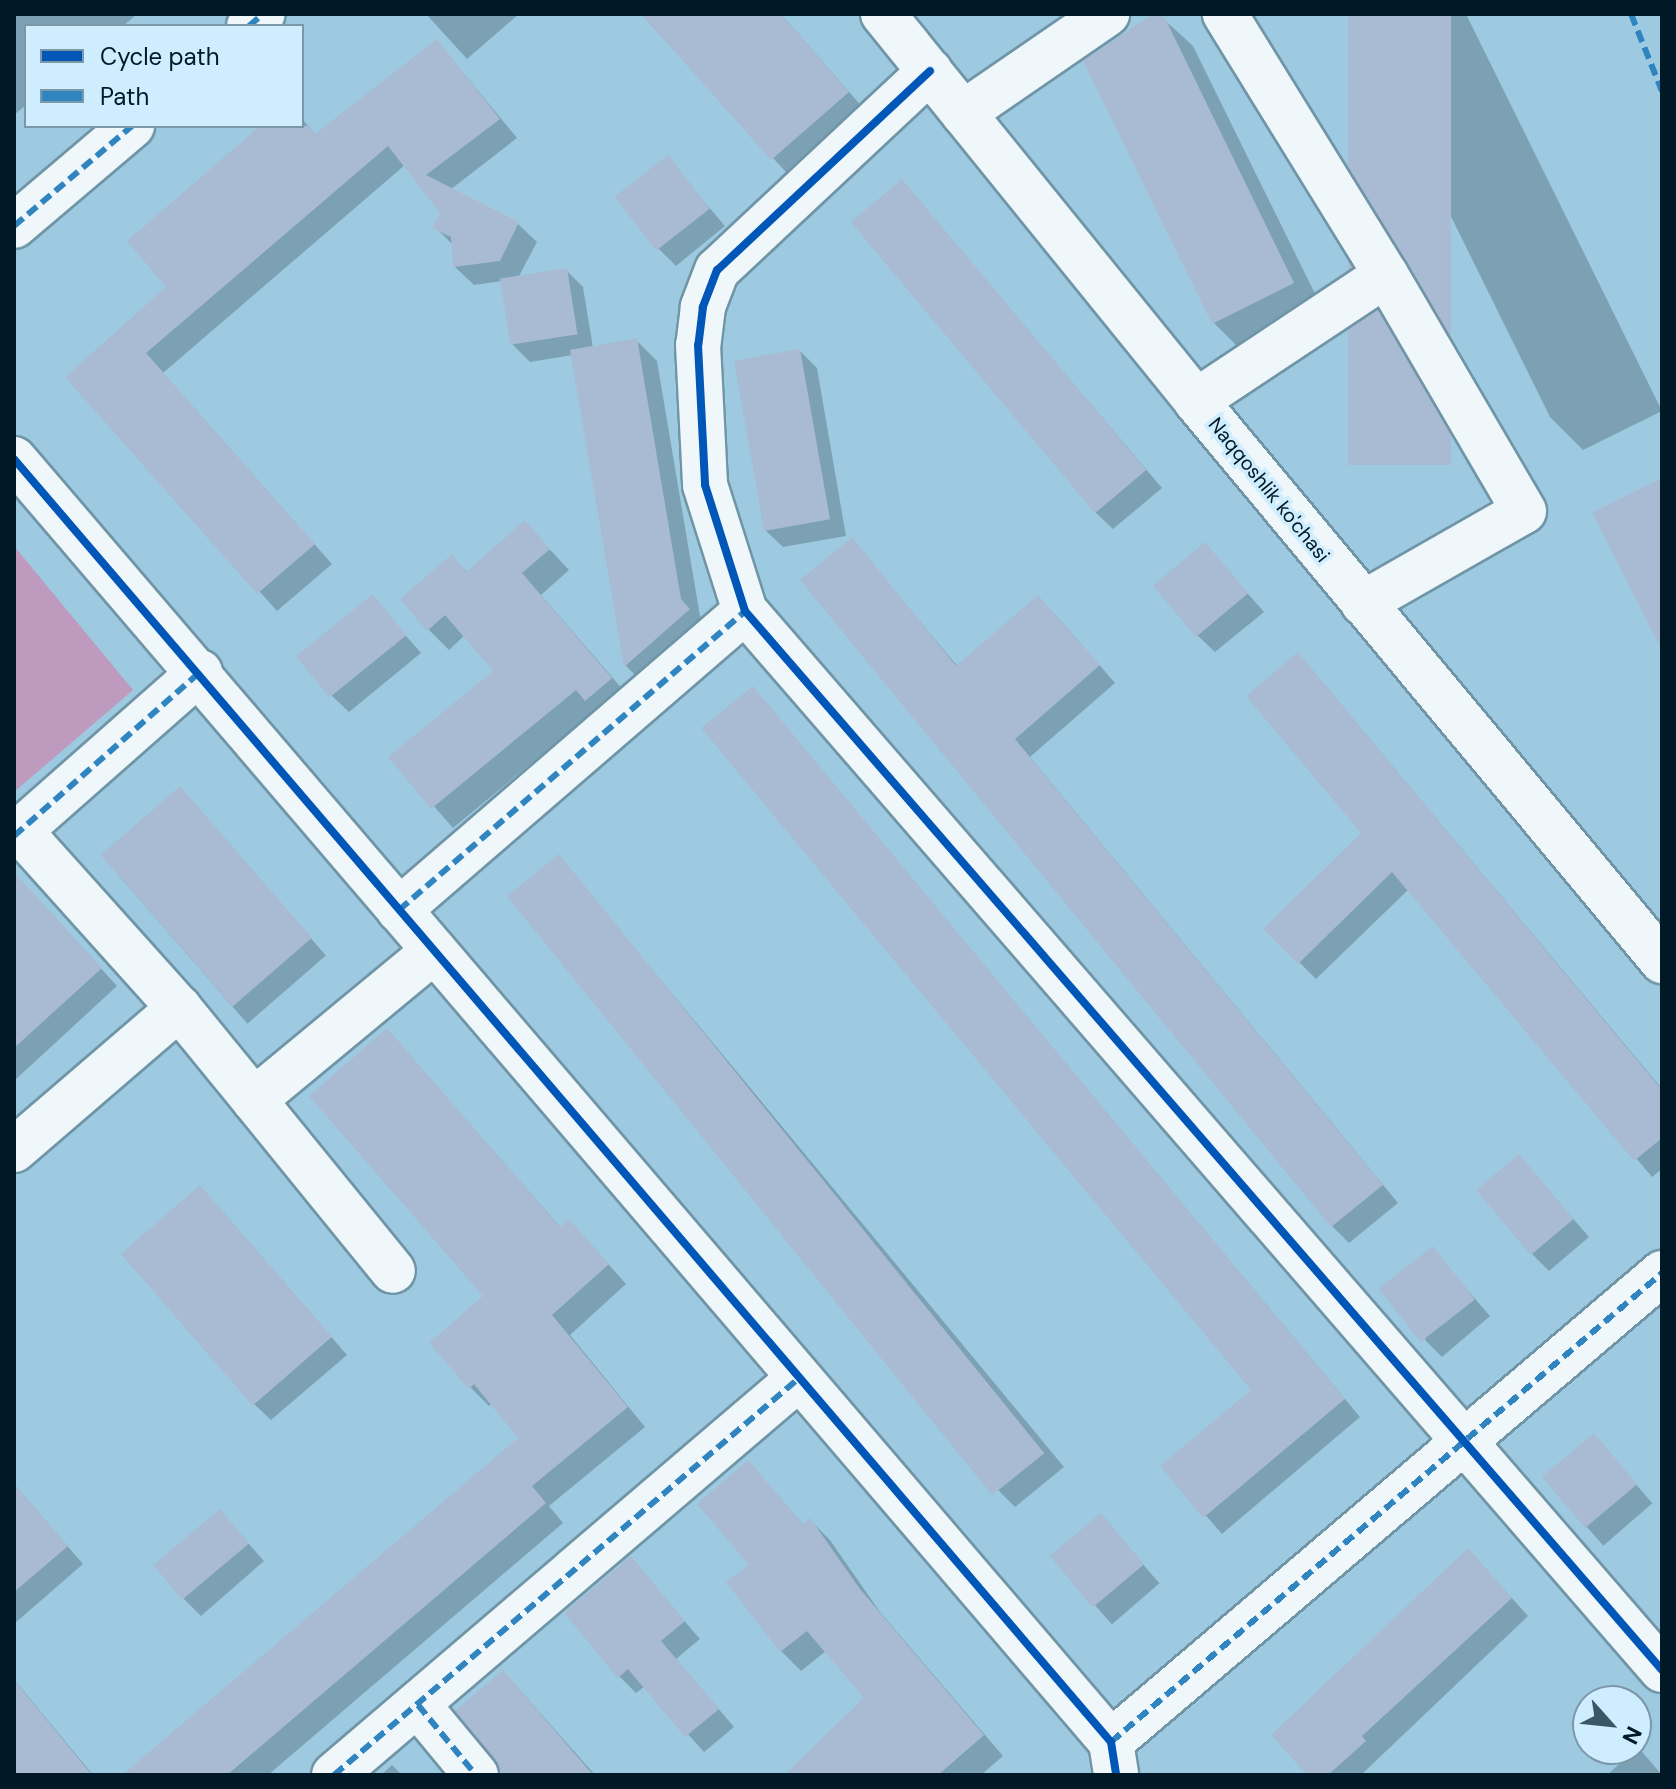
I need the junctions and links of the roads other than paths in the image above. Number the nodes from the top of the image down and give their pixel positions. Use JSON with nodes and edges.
{"nodes":[{"id":1,"x":883,"y":14,"type":"edge"},
{"id":2,"x":1107,"y":14,"type":"edge"},
{"id":3,"x":1225,"y":14,"type":"edge"},
{"id":4,"x":930,"y":71,"type":"junction"},
{"id":5,"x":963,"y":113,"type":"junction"},
{"id":6,"x":130,"y":128,"type":"edge"},
{"id":7,"x":14,"y":226,"type":"edge"},
{"id":8,"x":1386,"y":275,"type":"junction"},
{"id":9,"x":1196,"y":401,"type":"junction"},
{"id":10,"x":14,"y":459,"type":"edge"},
{"id":11,"x":1363,"y":603,"type":"junction"},
{"id":12,"x":745,"y":611,"type":"junction"},
{"id":13,"x":200,"y":672,"type":"junction"},
{"id":14,"x":17,"y":833,"type":"edge"},
{"id":15,"x":399,"y":910,"type":"junction"},
{"id":16,"x":434,"y":951,"type":"junction"},
{"id":17,"x":1662,"y":961,"type":"edge"},
{"id":18,"x":179,"y":1008,"type":"junction"},
{"id":19,"x":254,"y":1100,"type":"junction"},
{"id":20,"x":14,"y":1150,"type":"edge"},
{"id":21,"x":393,"y":1271,"type":"dead end"},
{"id":22,"x":1662,"y":1273,"type":"edge"},
{"id":23,"x":798,"y":1379,"type":"junction"},
{"id":24,"x":1461,"y":1439,"type":"junction"},
{"id":25,"x":1662,"y":1670,"type":"edge"},
{"id":26,"x":418,"y":1705,"type":"junction"},
{"id":27,"x":1114,"y":1758,"type":"edge"},
{"id":28,"x":334,"y":1775,"type":"edge"},
{"id":29,"x":476,"y":1775,"type":"edge"}],
"edges":[{"from":1,"to":4,"type":"street","name":"Naqqoshlik ko'chasi"},
{"from":2,"to":5,"type":"street"},
{"from":3,"to":8,"type":"street"},
{"from":4,"to":5,"type":"street","name":"Naqqoshlik ko'chasi"},
{"from":4,"to":12,"type":"street"},
{"from":5,"to":9,"type":"street","name":"Naqqoshlik ko'chasi"},
{"from":6,"to":7,"type":"street"},
{"from":8,"to":9,"type":"street"},
{"from":8,"to":11,"type":"street"},
{"from":9,"to":11,"type":"street","name":"Naqqoshlik ko'chasi"},
{"from":10,"to":13,"type":"street"},
{"from":11,"to":17,"type":"street","name":"Naqqoshlik ko'chasi"},
{"from":12,"to":15,"type":"street"},
{"from":12,"to":24,"type":"street"},
{"from":13,"to":14,"type":"street"},
{"from":13,"to":15,"type":"street"},
{"from":14,"to":18,"type":"street"},
{"from":15,"to":16,"type":"street"},
{"from":16,"to":19,"type":"street"},
{"from":16,"to":23,"type":"street"},
{"from":18,"to":19,"type":"street"},
{"from":18,"to":20,"type":"street"},
{"from":19,"to":21,"type":"street"},
{"from":22,"to":24,"type":"street"},
{"from":23,"to":26,"type":"street"},
{"from":23,"to":27,"type":"street"},
{"from":24,"to":25,"type":"street"},
{"from":24,"to":27,"type":"street"},
{"from":26,"to":28,"type":"street"},
{"from":26,"to":29,"type":"street"}]}
